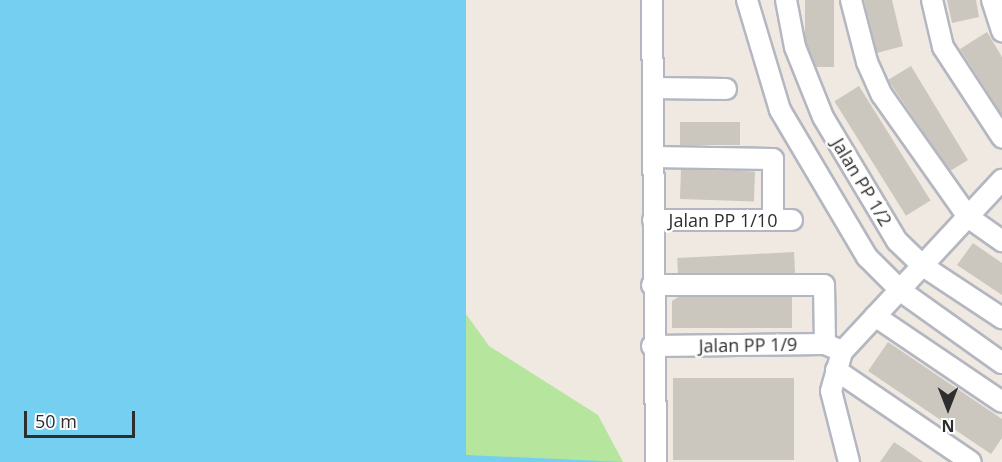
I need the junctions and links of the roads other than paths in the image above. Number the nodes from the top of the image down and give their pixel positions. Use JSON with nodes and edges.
{"nodes":[{"id":1,"x":652,"y":0,"type":"edge"},
{"id":2,"x":747,"y":0,"type":"edge"},
{"id":3,"x":786,"y":0,"type":"edge"},
{"id":4,"x":851,"y":0,"type":"edge"},
{"id":5,"x":932,"y":0,"type":"edge"},
{"id":6,"x":992,"y":0,"type":"edge"},
{"id":7,"x":1002,"y":31,"type":"edge"},
{"id":8,"x":653,"y":88,"type":"junction"},
{"id":9,"x":726,"y":89,"type":"dead end"},
{"id":10,"x":1002,"y":137,"type":"edge"},
{"id":11,"x":653,"y":157,"type":"junction"},
{"id":12,"x":1002,"y":180,"type":"edge"},
{"id":13,"x":968,"y":217,"type":"junction"},
{"id":14,"x":653,"y":220,"type":"junction"},
{"id":15,"x":1002,"y":241,"type":"edge"},
{"id":16,"x":923,"y":266,"type":"junction"},
{"id":17,"x":652,"y":285,"type":"junction"},
{"id":18,"x":901,"y":291,"type":"junction"},
{"id":19,"x":875,"y":316,"type":"junction"},
{"id":20,"x":1002,"y":318,"type":"edge"},
{"id":21,"x":652,"y":346,"type":"junction"},
{"id":22,"x":834,"y":355,"type":"junction"},
{"id":23,"x":1002,"y":363,"type":"edge"},
{"id":24,"x":1002,"y":402,"type":"edge"},
{"id":25,"x":656,"y":462,"type":"edge"},
{"id":26,"x":849,"y":462,"type":"edge"},
{"id":27,"x":971,"y":462,"type":"edge"}],
"edges":[{"from":1,"to":8,"type":"street"},
{"from":2,"to":18,"type":"street"},
{"from":3,"to":16,"type":"street","name":"Jalan PP 1/2"},
{"from":4,"to":13,"type":"street"},
{"from":5,"to":10,"type":"street"},
{"from":6,"to":7,"type":"street"},
{"from":8,"to":9,"type":"street"},
{"from":8,"to":11,"type":"street"},
{"from":11,"to":14,"type":"street"},
{"from":11,"to":14,"type":"street","name":"Jalan PP 1/10"},
{"from":12,"to":13,"type":"street"},
{"from":13,"to":15,"type":"street"},
{"from":13,"to":16,"type":"street"},
{"from":14,"to":17,"type":"street"},
{"from":16,"to":18,"type":"street"},
{"from":16,"to":20,"type":"street","name":"Jalan PP 1/2"},
{"from":17,"to":21,"type":"street"},
{"from":17,"to":22,"type":"street"},
{"from":18,"to":19,"type":"street"},
{"from":18,"to":23,"type":"street"},
{"from":19,"to":22,"type":"street"},
{"from":19,"to":24,"type":"street"},
{"from":21,"to":22,"type":"street","name":"Jalan PP 1/9"},
{"from":21,"to":25,"type":"street"},
{"from":22,"to":26,"type":"street"},
{"from":22,"to":27,"type":"street"}]}
